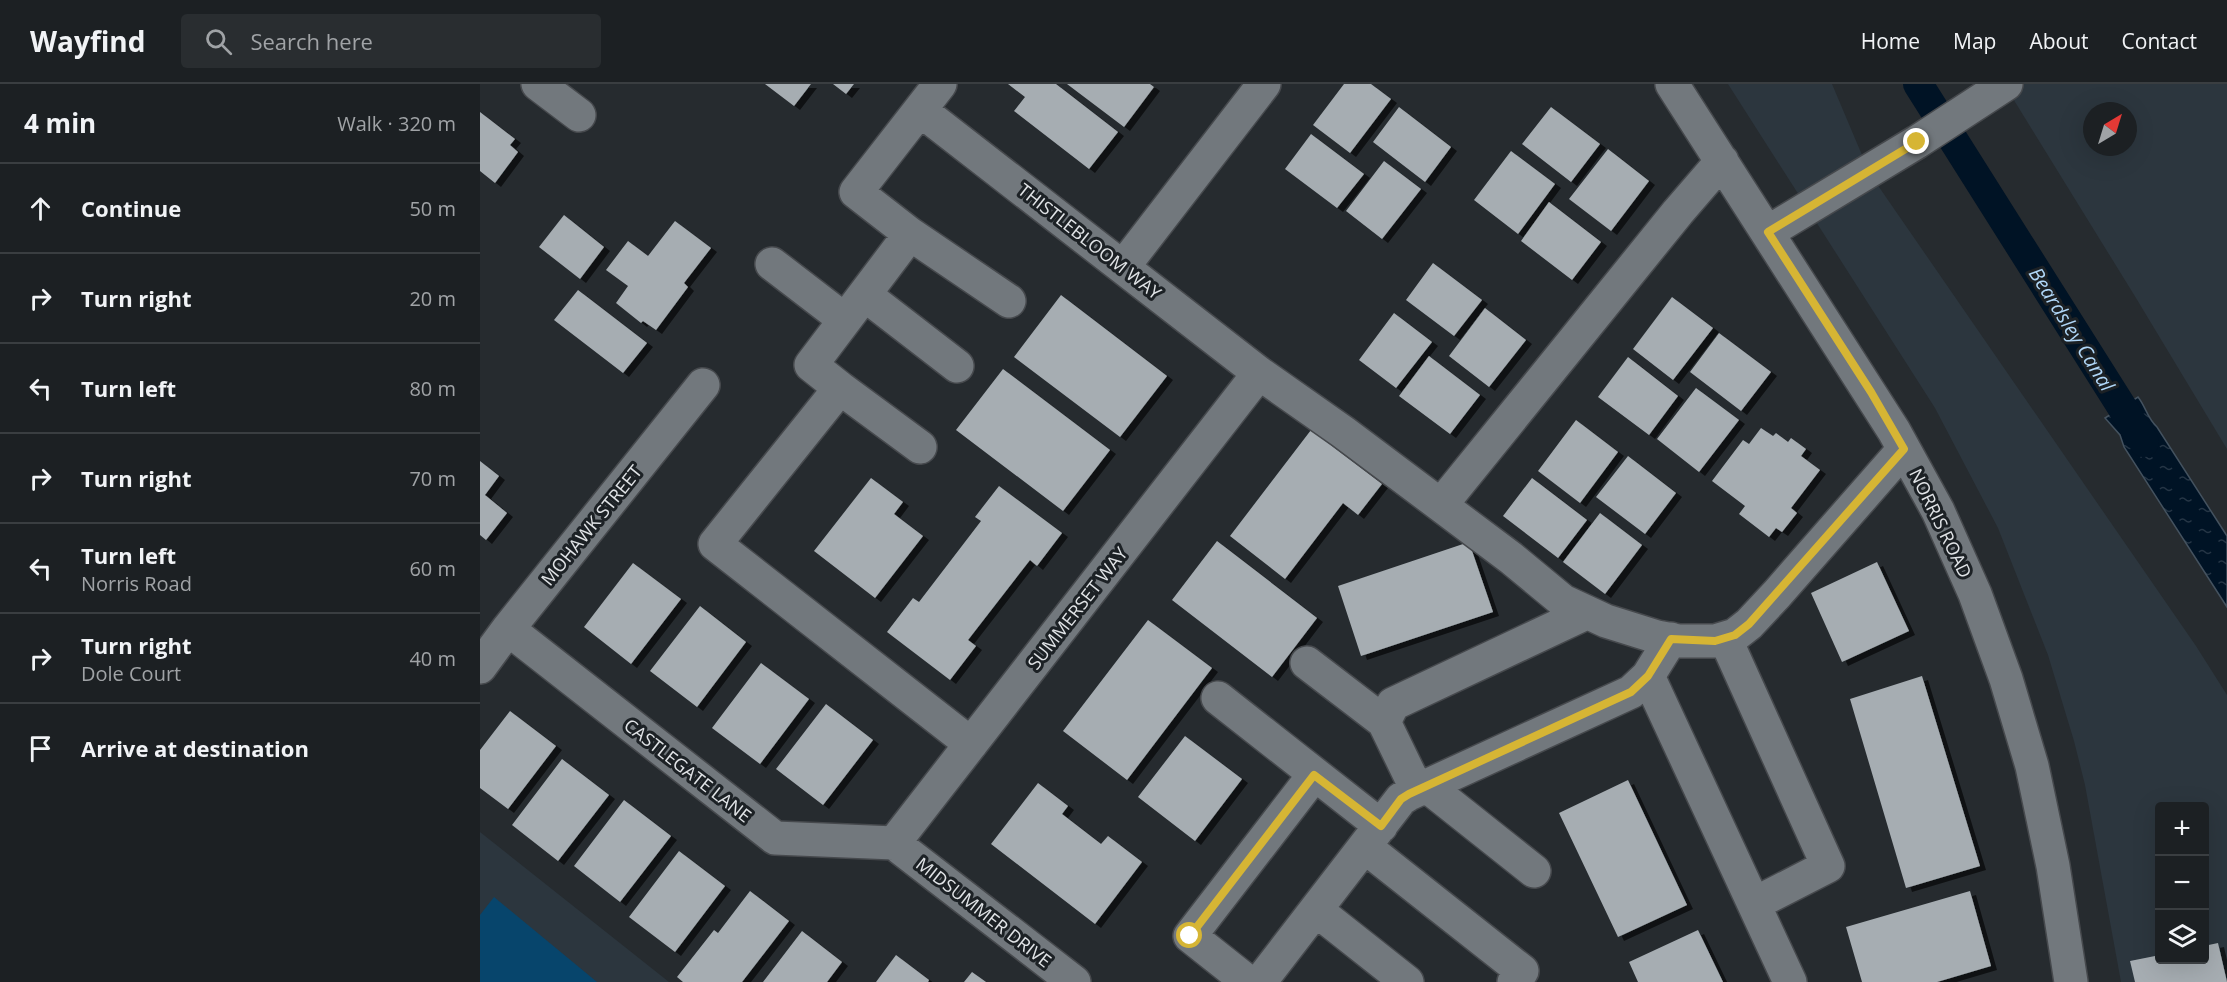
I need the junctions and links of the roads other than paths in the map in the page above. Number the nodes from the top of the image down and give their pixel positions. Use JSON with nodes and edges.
{"nodes":[{"id":1,"x":538,"y":84,"type":"edge"},
{"id":2,"x":940,"y":84,"type":"edge"},
{"id":3,"x":1264,"y":84,"type":"edge"},
{"id":4,"x":1672,"y":84,"type":"edge"},
{"id":5,"x":2006,"y":84,"type":"edge"},
{"id":6,"x":920,"y":110,"type":"junction"},
{"id":7,"x":579,"y":116,"type":"dead end"},
{"id":8,"x":1722,"y":161,"type":"junction"},
{"id":9,"x":1768,"y":232,"type":"junction"},
{"id":10,"x":910,"y":234,"type":"junction"},
{"id":11,"x":772,"y":264,"type":"dead end"},
{"id":12,"x":1123,"y":267,"type":"junction"},
{"id":13,"x":865,"y":295,"type":"junction"},
{"id":14,"x":1009,"y":301,"type":"dead end"},
{"id":15,"x":845,"y":320,"type":"junction"},
{"id":16,"x":957,"y":366,"type":"dead end"},
{"id":17,"x":1259,"y":373,"type":"junction"},
{"id":18,"x":703,"y":385,"type":"dead end"},
{"id":19,"x":840,"y":388,"type":"junction"},
{"id":20,"x":920,"y":447,"type":"dead end"},
{"id":21,"x":1904,"y":449,"type":"junction"},
{"id":22,"x":1441,"y":505,"type":"junction"},
{"id":23,"x":1586,"y":613,"type":"junction"},
{"id":24,"x":508,"y":629,"type":"junction"},
{"id":25,"x":1725,"y":638,"type":"junction"},
{"id":26,"x":1671,"y":639,"type":"junction"},
{"id":27,"x":1307,"y":663,"type":"dead end"},
{"id":28,"x":480,"y":667,"type":"edge"},
{"id":29,"x":1648,"y":676,"type":"junction"},
{"id":30,"x":1218,"y":698,"type":"dead end"},
{"id":31,"x":1384,"y":722,"type":"junction"},
{"id":32,"x":971,"y":744,"type":"junction"},
{"id":33,"x":1314,"y":775,"type":"junction"},
{"id":34,"x":1422,"y":788,"type":"junction"},
{"id":35,"x":1373,"y":836,"type":"junction"},
{"id":36,"x":894,"y":843,"type":"junction"},
{"id":37,"x":1534,"y":871,"type":"dead end"},
{"id":38,"x":1754,"y":904,"type":"junction"},
{"id":39,"x":1316,"y":910,"type":"junction"},
{"id":40,"x":1525,"y":978,"type":"edge"},
{"id":41,"x":1074,"y":982,"type":"edge"},
{"id":42,"x":1248,"y":982,"type":"edge"},
{"id":43,"x":1260,"y":982,"type":"edge"},
{"id":44,"x":1407,"y":982,"type":"edge"},
{"id":45,"x":1790,"y":982,"type":"edge"},
{"id":46,"x":2071,"y":982,"type":"edge"}],
"edges":[{"from":1,"to":7,"type":"street"},
{"from":2,"to":6,"type":"street"},
{"from":3,"to":12,"type":"street"},
{"from":4,"to":8,"type":"street","name":"NORRIS ROAD"},
{"from":5,"to":9,"type":"street"},
{"from":6,"to":10,"type":"street"},
{"from":6,"to":12,"type":"street","name":"THISTLEBLOOM WAY"},
{"from":8,"to":9,"type":"street","name":"NORRIS ROAD"},
{"from":8,"to":22,"type":"street"},
{"from":9,"to":21,"type":"street","name":"NORRIS ROAD"},
{"from":10,"to":13,"type":"street"},
{"from":10,"to":14,"type":"street"},
{"from":11,"to":15,"type":"street"},
{"from":12,"to":17,"type":"street","name":"THISTLEBLOOM WAY"},
{"from":13,"to":15,"type":"street"},
{"from":13,"to":16,"type":"street"},
{"from":15,"to":19,"type":"street"},
{"from":17,"to":22,"type":"street","name":"THISTLEBLOOM WAY"},
{"from":17,"to":32,"type":"street","name":"SUMMERSET WAY"},
{"from":18,"to":24,"type":"street","name":"MOHAWK STREET"},
{"from":19,"to":20,"type":"street"},
{"from":19,"to":32,"type":"street"},
{"from":21,"to":25,"type":"street"},
{"from":21,"to":46,"type":"street","name":"NORRIS ROAD"},
{"from":22,"to":23,"type":"street","name":"THISTLEBLOOM WAY"},
{"from":23,"to":26,"type":"street","name":"THISTLEBLOOM WAY"},
{"from":23,"to":31,"type":"street"},
{"from":24,"to":28,"type":"street","name":"MOHAWK STREET"},
{"from":24,"to":36,"type":"street","name":"CASTLEGATE LANE"},
{"from":25,"to":26,"type":"street","name":"THISTLEBLOOM WAY"},
{"from":25,"to":38,"type":"street"},
{"from":26,"to":29,"type":"street"},
{"from":27,"to":31,"type":"street"},
{"from":29,"to":34,"type":"street"},
{"from":29,"to":38,"type":"street"},
{"from":30,"to":33,"type":"street"},
{"from":31,"to":34,"type":"street"},
{"from":32,"to":36,"type":"street","name":"SUMMERSET WAY"},
{"from":33,"to":35,"type":"street"},
{"from":33,"to":42,"type":"street"},
{"from":34,"to":35,"type":"street"},
{"from":34,"to":37,"type":"street"},
{"from":35,"to":39,"type":"street"},
{"from":35,"to":40,"type":"street"},
{"from":36,"to":41,"type":"street","name":"MIDSUMMER DRIVE"},
{"from":38,"to":45,"type":"street"},
{"from":39,"to":43,"type":"street"},
{"from":39,"to":44,"type":"street"}]}
